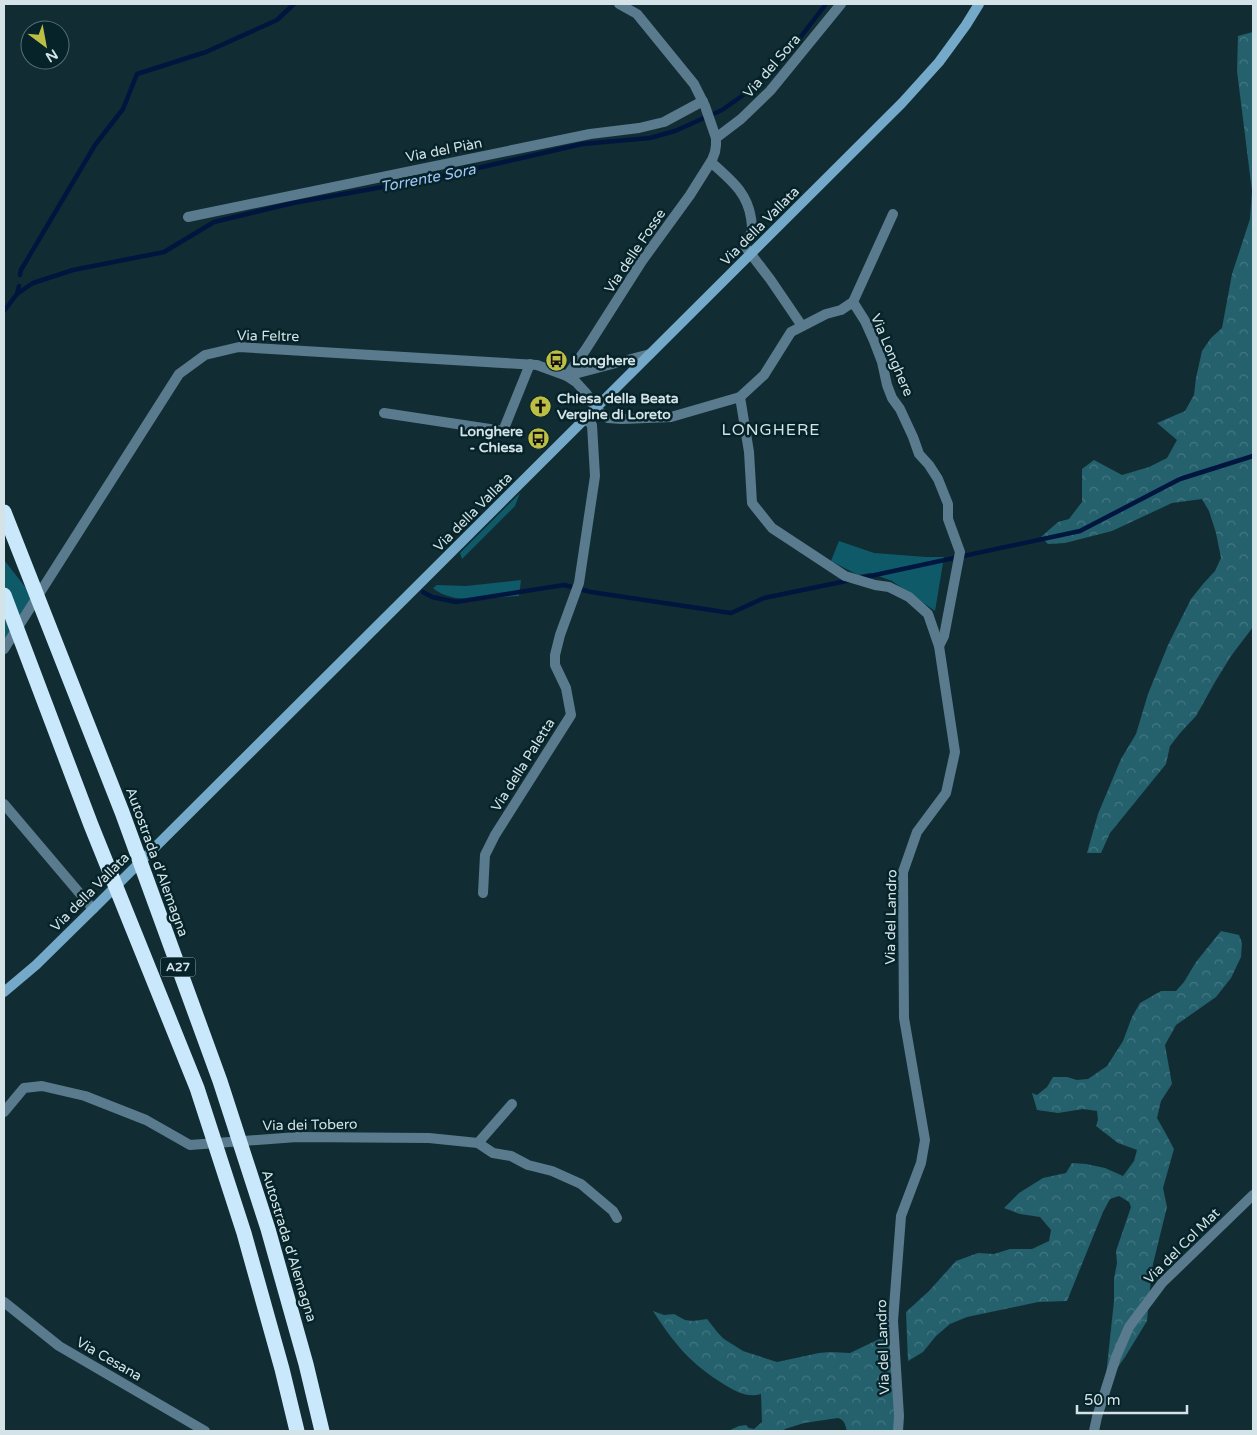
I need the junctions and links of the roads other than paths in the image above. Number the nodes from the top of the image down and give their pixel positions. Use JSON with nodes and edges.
{"nodes":[{"id":1,"x":619,"y":4,"type":"edge"},
{"id":2,"x":841,"y":4,"type":"edge"},
{"id":3,"x":979,"y":4,"type":"edge"},
{"id":4,"x":704,"y":104,"type":"junction"},
{"id":5,"x":716,"y":138,"type":"junction"},
{"id":6,"x":710,"y":162,"type":"junction"},
{"id":7,"x":893,"y":214,"type":"dead end"},
{"id":8,"x":188,"y":217,"type":"dead end"},
{"id":9,"x":751,"y":254,"type":"junction"},
{"id":10,"x":853,"y":302,"type":"junction"},
{"id":11,"x":802,"y":326,"type":"junction"},
{"id":12,"x":650,"y":354,"type":"junction"},
{"id":13,"x":530,"y":364,"type":"junction"},
{"id":14,"x":567,"y":376,"type":"junction"},
{"id":15,"x":740,"y":397,"type":"junction"},
{"id":16,"x":596,"y":409,"type":"junction"},
{"id":17,"x":384,"y":413,"type":"dead end"},
{"id":18,"x":586,"y":419,"type":"junction"},
{"id":19,"x":4,"y":512,"type":"edge"},
{"id":20,"x":4,"y":595,"type":"edge"},
{"id":21,"x":939,"y":646,"type":"junction"},
{"id":22,"x":4,"y":649,"type":"edge"},
{"id":23,"x":4,"y":804,"type":"edge"},
{"id":24,"x":483,"y":893,"type":"dead end"},
{"id":25,"x":93,"y":909,"type":"junction"},
{"id":26,"x":4,"y":992,"type":"edge"},
{"id":27,"x":512,"y":1104,"type":"dead end"},
{"id":28,"x":4,"y":1112,"type":"edge"},
{"id":29,"x":478,"y":1143,"type":"junction"},
{"id":30,"x":1253,"y":1195,"type":"edge"},
{"id":31,"x":617,"y":1218,"type":"dead end"},
{"id":32,"x":4,"y":1302,"type":"edge"},
{"id":33,"x":205,"y":1431,"type":"edge"},
{"id":34,"x":297,"y":1431,"type":"edge"},
{"id":35,"x":322,"y":1431,"type":"edge"},
{"id":36,"x":898,"y":1431,"type":"edge"},
{"id":37,"x":1094,"y":1431,"type":"edge"}],
"edges":[{"from":1,"to":4,"type":"street"},
{"from":2,"to":5,"type":"street","name":"Via del Sora"},
{"from":3,"to":9,"type":"main road","name":"Via della Vallata"},
{"from":4,"to":5,"type":"street"},
{"from":4,"to":8,"type":"street","name":"Via del Piàn"},
{"from":5,"to":6,"type":"street","name":"Via delle Fosse"},
{"from":6,"to":9,"type":"street"},
{"from":6,"to":14,"type":"street","name":"Via delle Fosse"},
{"from":7,"to":10,"type":"street"},
{"from":9,"to":11,"type":"street"},
{"from":9,"to":12,"type":"main road","name":"Via della Vallata"},
{"from":10,"to":11,"type":"street"},
{"from":10,"to":21,"type":"street","name":"Via Longhere"},
{"from":11,"to":15,"type":"street"},
{"from":12,"to":14,"type":"street"},
{"from":12,"to":16,"type":"main road","name":"Via della Vallata"},
{"from":13,"to":14,"type":"street","name":"Via Feltre"},
{"from":13,"to":17,"type":"street"},
{"from":13,"to":22,"type":"street","name":"Via Feltre"},
{"from":14,"to":16,"type":"street","name":"Via Feltre"},
{"from":15,"to":16,"type":"street"},
{"from":15,"to":21,"type":"street","name":"Via del Landro"},
{"from":16,"to":18,"type":"main road","name":"Via della Vallata"},
{"from":18,"to":24,"type":"street","name":"Via della Paletta"},
{"from":18,"to":25,"type":"main road","name":"Via della Vallata"},
{"from":19,"to":35,"type":"highway","name":"Autostrada d'Alemagna","number":"A27","bridge":true},
{"from":20,"to":34,"type":"highway","number":"A27","bridge":true},
{"from":21,"to":36,"type":"street","name":"Via del Landro"},
{"from":23,"to":25,"type":"street"},
{"from":25,"to":26,"type":"main road","name":"Via della Vallata"},
{"from":27,"to":29,"type":"street"},
{"from":28,"to":29,"type":"street","name":"Via dei Tobero"},
{"from":29,"to":31,"type":"street","name":"Via dei Tobero"},
{"from":30,"to":37,"type":"street","name":"Via del Col Mat"},
{"from":32,"to":33,"type":"street","name":"Via Cesana"}]}
